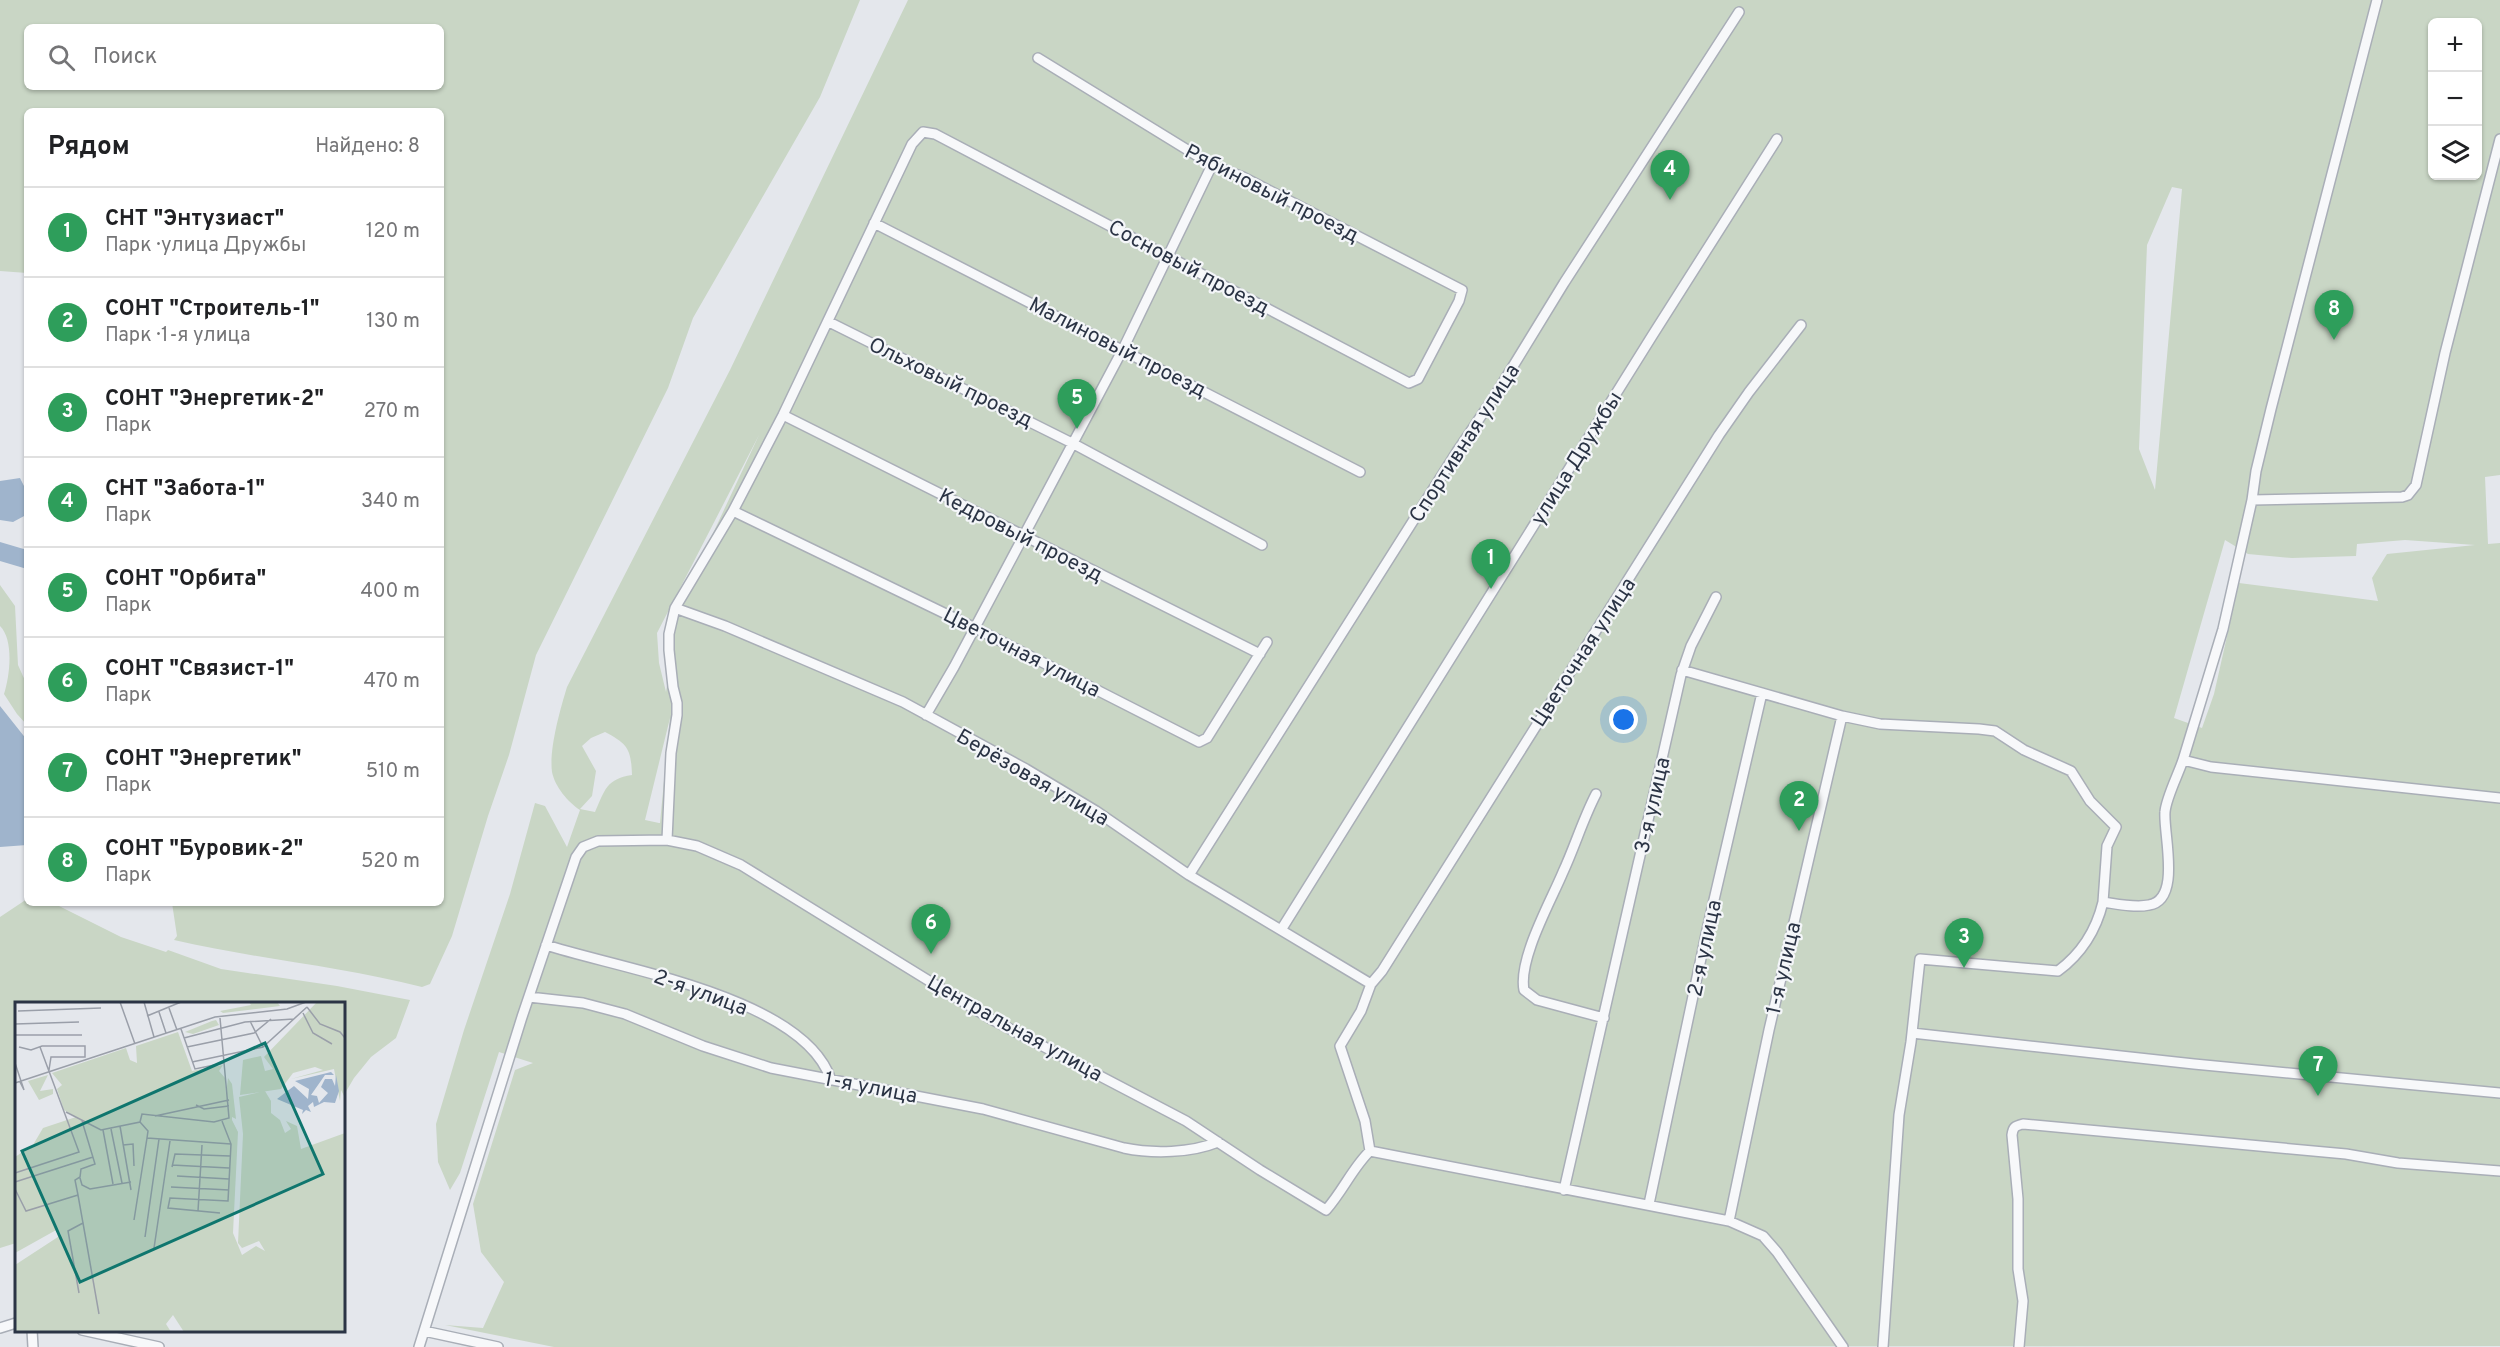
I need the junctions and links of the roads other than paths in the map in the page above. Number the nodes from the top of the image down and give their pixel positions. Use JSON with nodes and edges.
{"nodes":[{"id":1,"x":2377,"y":0,"type":"edge"},
{"id":2,"x":1739,"y":12,"type":"dead end"},
{"id":3,"x":1038,"y":58,"type":"dead end"},
{"id":4,"x":1777,"y":139,"type":"dead end"},
{"id":5,"x":2500,"y":139,"type":"edge"},
{"id":6,"x":1212,"y":165,"type":"junction"},
{"id":7,"x":874,"y":223,"type":"junction"},
{"id":8,"x":1169,"y":256,"type":"junction"},
{"id":9,"x":829,"y":322,"type":"junction"},
{"id":10,"x":1802,"y":325,"type":"dead end"},
{"id":11,"x":1437,"y":342,"type":"joint"},
{"id":12,"x":1123,"y":349,"type":"junction"},
{"id":13,"x":783,"y":415,"type":"junction"},
{"id":14,"x":1072,"y":443,"type":"junction"},
{"id":15,"x":1360,"y":472,"type":"dead end"},
{"id":16,"x":2252,"y":500,"type":"junction"},
{"id":17,"x":733,"y":511,"type":"junction"},
{"id":18,"x":1022,"y":536,"type":"junction"},
{"id":19,"x":1262,"y":545,"type":"dead end"},
{"id":20,"x":1716,"y":597,"type":"dead end"},
{"id":21,"x":675,"y":608,"type":"junction"},
{"id":22,"x":975,"y":627,"type":"junction"},
{"id":23,"x":1268,"y":642,"type":"dead end"},
{"id":24,"x":1260,"y":654,"type":"junction"},
{"id":25,"x":1682,"y":670,"type":"junction"},
{"id":26,"x":1762,"y":693,"type":"junction"},
{"id":27,"x":926,"y":715,"type":"junction"},
{"id":28,"x":1842,"y":716,"type":"junction"},
{"id":29,"x":2183,"y":760,"type":"junction"},
{"id":30,"x":1596,"y":794,"type":"dead end"},
{"id":31,"x":2500,"y":798,"type":"edge"},
{"id":32,"x":667,"y":840,"type":"junction"},
{"id":33,"x":1189,"y":874,"type":"junction"},
{"id":34,"x":2103,"y":902,"type":"junction"},
{"id":35,"x":1281,"y":930,"type":"junction"},
{"id":36,"x":546,"y":945,"type":"junction"},
{"id":37,"x":1371,"y":984,"type":"junction"},
{"id":38,"x":529,"y":997,"type":"junction"},
{"id":39,"x":1604,"y":1018,"type":"junction"},
{"id":40,"x":1912,"y":1033,"type":"junction"},
{"id":41,"x":831,"y":1080,"type":"junction"},
{"id":42,"x":2500,"y":1093,"type":"edge"},
{"id":43,"x":1218,"y":1142,"type":"junction"},
{"id":44,"x":1370,"y":1151,"type":"junction"},
{"id":45,"x":2500,"y":1171,"type":"edge"},
{"id":46,"x":1564,"y":1190,"type":"junction"},
{"id":47,"x":1649,"y":1204,"type":"junction"},
{"id":48,"x":1729,"y":1221,"type":"junction"},
{"id":49,"x":15,"y":1323,"type":"edge"},
{"id":50,"x":0,"y":1328,"type":"edge"},
{"id":51,"x":424,"y":1331,"type":"junction"},
{"id":52,"x":32,"y":1332,"type":"edge"},
{"id":53,"x":91,"y":1332,"type":"edge"},
{"id":54,"x":33,"y":1347,"type":"edge"},
{"id":55,"x":159,"y":1347,"type":"edge"},
{"id":56,"x":419,"y":1347,"type":"edge"},
{"id":57,"x":498,"y":1347,"type":"edge"},
{"id":58,"x":1844,"y":1347,"type":"edge"},
{"id":59,"x":1883,"y":1347,"type":"edge"},
{"id":60,"x":2019,"y":1347,"type":"edge"}],
"edges":[{"from":1,"to":16,"type":"street"},
{"from":2,"to":33,"type":"street","name":"Спортивная улица"},
{"from":3,"to":6,"type":"street","name":"Рябиновый проезд"},
{"from":4,"to":35,"type":"street","name":"улица Дружбы"},
{"from":5,"to":16,"type":"street"},
{"from":6,"to":8,"type":"street"},
{"from":6,"to":11,"type":"street","name":"Рябиновый проезд"},
{"from":7,"to":8,"type":"street","name":"Сосновый проезд"},
{"from":7,"to":9,"type":"street"},
{"from":7,"to":12,"type":"street","name":"Малиновый проезд"},
{"from":8,"to":11,"type":"street","name":"Сосновый проезд"},
{"from":8,"to":12,"type":"street"},
{"from":9,"to":13,"type":"street"},
{"from":9,"to":14,"type":"street","name":"Ольховый проезд"},
{"from":10,"to":37,"type":"street","name":"Цветочная улица"},
{"from":12,"to":14,"type":"street"},
{"from":12,"to":15,"type":"street","name":"Малиновый проезд"},
{"from":13,"to":17,"type":"street"},
{"from":13,"to":18,"type":"street","name":"Кедровый проезд"},
{"from":14,"to":18,"type":"street"},
{"from":14,"to":19,"type":"street","name":"Ольховый проезд"},
{"from":16,"to":29,"type":"street"},
{"from":17,"to":21,"type":"street"},
{"from":17,"to":22,"type":"street","name":"Цветочная улица"},
{"from":18,"to":22,"type":"street"},
{"from":18,"to":24,"type":"street","name":"Кедровый проезд"},
{"from":20,"to":25,"type":"street","name":"3-я улица"},
{"from":21,"to":27,"type":"street","name":"Берёзовая улица"},
{"from":21,"to":32,"type":"street"},
{"from":22,"to":24,"type":"street","name":"Цветочная улица"},
{"from":22,"to":27,"type":"street"},
{"from":23,"to":24,"type":"street","name":"Цветочная улица"},
{"from":25,"to":26,"type":"street"},
{"from":25,"to":39,"type":"street","name":"3-я улица"},
{"from":26,"to":28,"type":"street"},
{"from":26,"to":47,"type":"street","name":"2-я улица"},
{"from":27,"to":33,"type":"street","name":"Берёзовая улица"},
{"from":28,"to":34,"type":"street"},
{"from":28,"to":48,"type":"street","name":"1-я улица"},
{"from":29,"to":31,"type":"street"},
{"from":29,"to":34,"type":"street"},
{"from":30,"to":39,"type":"street"},
{"from":32,"to":36,"type":"street","name":"Центральная улица"},
{"from":32,"to":43,"type":"street","name":"Центральная улица"},
{"from":33,"to":35,"type":"street","name":"Берёзовая улица"},
{"from":34,"to":40,"type":"street"},
{"from":35,"to":37,"type":"street","name":"Берёзовая улица"},
{"from":36,"to":38,"type":"street","name":"Центральная улица"},
{"from":36,"to":41,"type":"street","name":"2-я улица"},
{"from":37,"to":44,"type":"street","name":"Цветочная улица"},
{"from":38,"to":41,"type":"street","name":"1-я улица"},
{"from":38,"to":51,"type":"street","name":"Центральная улица"},
{"from":39,"to":46,"type":"street","name":"3-я улица"},
{"from":40,"to":42,"type":"street"},
{"from":40,"to":59,"type":"street"},
{"from":41,"to":43,"type":"street","name":"1-я улица"},
{"from":43,"to":44,"type":"street","name":"Центральная улица"},
{"from":44,"to":46,"type":"street"},
{"from":45,"to":60,"type":"street"},
{"from":46,"to":47,"type":"street"},
{"from":47,"to":48,"type":"street"},
{"from":48,"to":58,"type":"street"},
{"from":49,"to":50,"type":"street"},
{"from":51,"to":56,"type":"street","name":"Центральная улица"},
{"from":51,"to":57,"type":"street"},
{"from":52,"to":54,"type":"street"},
{"from":53,"to":55,"type":"street"}]}
